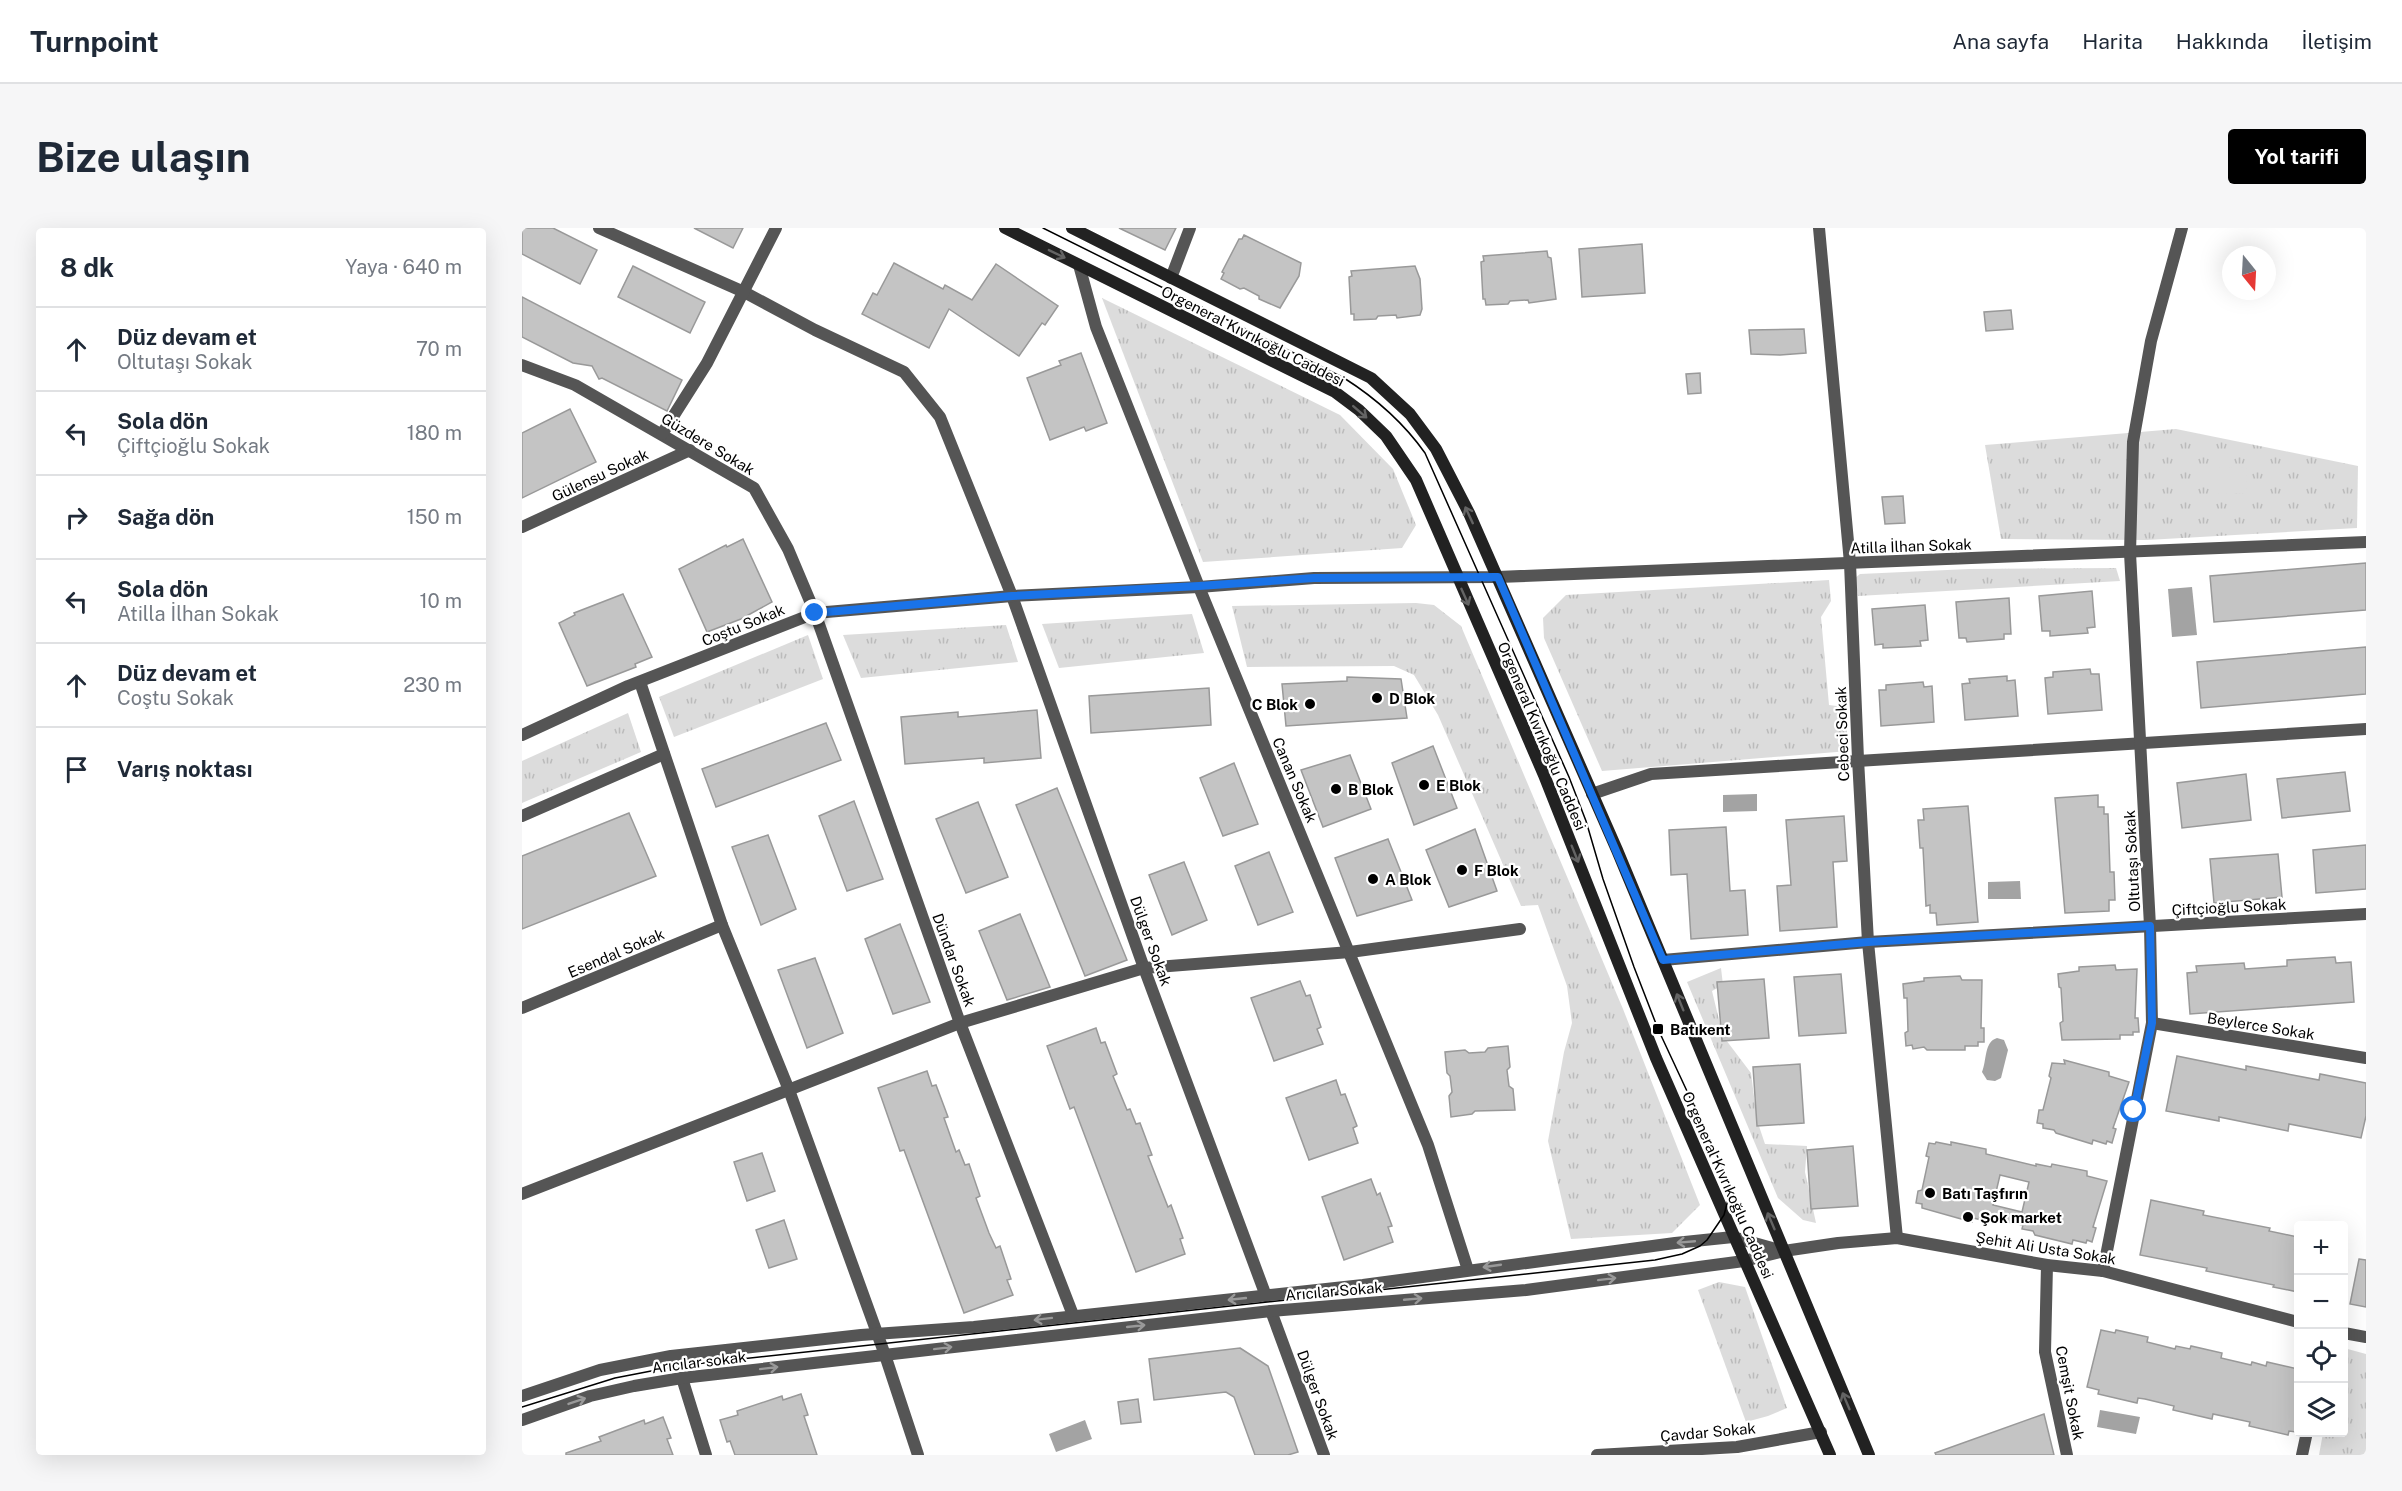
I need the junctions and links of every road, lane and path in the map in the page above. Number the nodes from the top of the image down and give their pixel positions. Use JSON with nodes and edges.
{"nodes":[{"id":1,"x":599,"y":228,"type":"edge"},
{"id":2,"x":776,"y":228,"type":"edge"},
{"id":3,"x":1005,"y":228,"type":"edge"},
{"id":4,"x":1072,"y":228,"type":"edge"},
{"id":5,"x":1190,"y":228,"type":"edge"},
{"id":6,"x":1819,"y":228,"type":"edge"},
{"id":7,"x":2182,"y":228,"type":"edge"},
{"id":8,"x":1080,"y":265,"type":"junction"},
{"id":9,"x":1171,"y":278,"type":"junction"},
{"id":10,"x":744,"y":292,"type":"junction"},
{"id":11,"x":522,"y":365,"type":"edge"},
{"id":12,"x":662,"y":434,"type":"junction"},
{"id":13,"x":690,"y":450,"type":"junction"},
{"id":14,"x":522,"y":527,"type":"edge"},
{"id":15,"x":2366,"y":542,"type":"edge"},
{"id":16,"x":2130,"y":553,"type":"junction"},
{"id":17,"x":1850,"y":563,"type":"junction"},
{"id":18,"x":1456,"y":577,"type":"junction"},
{"id":19,"x":1498,"y":577,"type":"junction"},
{"id":20,"x":1199,"y":586,"type":"junction"},
{"id":21,"x":1012,"y":596,"type":"junction"},
{"id":22,"x":815,"y":613,"type":"junction"},
{"id":23,"x":640,"y":682,"type":"junction"},
{"id":24,"x":2366,"y":729,"type":"edge"},
{"id":25,"x":522,"y":735,"type":"edge"},
{"id":26,"x":2141,"y":744,"type":"junction"},
{"id":27,"x":664,"y":754,"type":"junction"},
{"id":28,"x":1857,"y":759,"type":"junction"},
{"id":29,"x":1592,"y":794,"type":"junction"},
{"id":30,"x":522,"y":816,"type":"edge"},
{"id":31,"x":2366,"y":914,"type":"edge"},
{"id":32,"x":722,"y":925,"type":"junction"},
{"id":33,"x":2150,"y":926,"type":"junction"},
{"id":34,"x":1521,"y":929,"type":"dead end"},
{"id":35,"x":1868,"y":942,"type":"junction"},
{"id":36,"x":1350,"y":952,"type":"junction"},
{"id":37,"x":1663,"y":960,"type":"junction"},
{"id":38,"x":1144,"y":968,"type":"junction"},
{"id":39,"x":522,"y":1008,"type":"edge"},
{"id":40,"x":960,"y":1023,"type":"junction"},
{"id":41,"x":2152,"y":1023,"type":"junction"},
{"id":42,"x":2366,"y":1058,"type":"edge"},
{"id":43,"x":789,"y":1090,"type":"junction"},
{"id":44,"x":522,"y":1194,"type":"edge"},
{"id":45,"x":1733,"y":1237,"type":"junction"},
{"id":46,"x":1896,"y":1238,"type":"junction"},
{"id":47,"x":1784,"y":1251,"type":"junction"},
{"id":48,"x":1744,"y":1261,"type":"junction"},
{"id":49,"x":2047,"y":1265,"type":"junction"},
{"id":50,"x":1468,"y":1270,"type":"junction"},
{"id":51,"x":2103,"y":1271,"type":"junction"},
{"id":52,"x":1266,"y":1296,"type":"junction"},
{"id":53,"x":1272,"y":1311,"type":"junction"},
{"id":54,"x":1073,"y":1315,"type":"junction"},
{"id":55,"x":2294,"y":1321,"type":"edge"},
{"id":56,"x":876,"y":1334,"type":"junction"},
{"id":57,"x":2348,"y":1334,"type":"edge"},
{"id":58,"x":2366,"y":1337,"type":"edge"},
{"id":59,"x":885,"y":1354,"type":"junction"},
{"id":60,"x":681,"y":1378,"type":"junction"},
{"id":61,"x":522,"y":1396,"type":"edge"},
{"id":62,"x":522,"y":1420,"type":"edge"},
{"id":63,"x":1821,"y":1432,"type":"junction"},
{"id":64,"x":2306,"y":1437,"type":"edge"},
{"id":65,"x":1739,"y":1451,"type":"edge"},
{"id":66,"x":706,"y":1455,"type":"edge"},
{"id":67,"x":918,"y":1455,"type":"edge"},
{"id":68,"x":1324,"y":1455,"type":"edge"},
{"id":69,"x":1597,"y":1455,"type":"edge"},
{"id":70,"x":1830,"y":1455,"type":"edge"},
{"id":71,"x":1869,"y":1455,"type":"edge"},
{"id":72,"x":2067,"y":1455,"type":"edge"},
{"id":73,"x":2302,"y":1455,"type":"edge"}],
"edges":[{"from":1,"to":10,"type":"street","name":"Dülger Sokak"},
{"from":2,"to":10,"type":"street"},
{"from":3,"to":8,"type":"main road","name":"Orgeneral Kıvrıkoğlu Caddesi","one_way":true},
{"from":4,"to":9,"type":"main road"},
{"from":5,"to":9,"type":"street"},
{"from":6,"to":17,"type":"street","name":"Cebeci Sokak"},
{"from":7,"to":16,"type":"street","name":"Oltutaşı Sokak"},
{"from":8,"to":18,"type":"main road","name":"Orgeneral Kıvrıkoğlu Caddesi","one_way":true},
{"from":8,"to":20,"type":"street","name":"Canan Sokak"},
{"from":19,"to":9,"type":"main road","one_way":true},
{"from":10,"to":12,"type":"street"},
{"from":10,"to":21,"type":"street","name":"Dülger Sokak"},
{"from":11,"to":12,"type":"street","name":"Güzdere Sokak"},
{"from":12,"to":13,"type":"street","name":"Güzdere Sokak"},
{"from":13,"to":14,"type":"street","name":"Gülensu Sokak"},
{"from":13,"to":22,"type":"street","name":"Güzdere Sokak"},
{"from":15,"to":16,"type":"street","name":"Atilla İlhan Sokak"},
{"from":16,"to":17,"type":"street","name":"Atilla İlhan Sokak"},
{"from":16,"to":26,"type":"street","name":"Oltutaşı Sokak"},
{"from":17,"to":19,"type":"street","name":"Atilla İlhan Sokak"},
{"from":17,"to":28,"type":"street","name":"Cebeci Sokak"},
{"from":18,"to":19,"type":"street","name":"Atilla İlhan Sokak"},
{"from":18,"to":20,"type":"street","name":"Coştu Sokak"},
{"from":18,"to":45,"type":"main road","name":"Orgeneral Kıvrıkoğlu Caddesi","one_way":true},
{"from":19,"to":29,"type":"main road"},
{"from":20,"to":21,"type":"street","name":"Coştu Sokak"},
{"from":20,"to":36,"type":"street","name":"Canan Sokak"},
{"from":21,"to":22,"type":"street","name":"Coştu Sokak"},
{"from":21,"to":38,"type":"street","name":"Dülger Sokak"},
{"from":22,"to":23,"type":"street","name":"Coştu Sokak"},
{"from":22,"to":40,"type":"street","name":"Dündar Sokak"},
{"from":23,"to":25,"type":"street","name":"Coştu Sokak"},
{"from":23,"to":27,"type":"street"},
{"from":24,"to":26,"type":"street"},
{"from":26,"to":28,"type":"street"},
{"from":26,"to":33,"type":"street","name":"Oltutaşı Sokak"},
{"from":27,"to":30,"type":"street"},
{"from":27,"to":32,"type":"street"},
{"from":28,"to":29,"type":"street"},
{"from":28,"to":35,"type":"street","name":"Cebeci Sokak"},
{"from":29,"to":37,"type":"main road"},
{"from":31,"to":33,"type":"street","name":"Çiftçioğlu Sokak"},
{"from":32,"to":39,"type":"street","name":"Esendal Sokak"},
{"from":32,"to":43,"type":"street"},
{"from":33,"to":35,"type":"street","name":"Çiftçioğlu Sokak"},
{"from":33,"to":41,"type":"street","name":"Oltutaşı Sokak"},
{"from":34,"to":36,"type":"street"},
{"from":35,"to":37,"type":"street","name":"Çiftçioğlu Sokak"},
{"from":35,"to":46,"type":"street","name":"Cebeci Sokak"},
{"from":36,"to":38,"type":"street"},
{"from":36,"to":50,"type":"street","name":"Canan Sokak"},
{"from":47,"to":37,"type":"main road","one_way":true},
{"from":38,"to":40,"type":"street"},
{"from":38,"to":52,"type":"street","name":"Dülger Sokak"},
{"from":40,"to":43,"type":"street"},
{"from":40,"to":54,"type":"street","name":"Dündar Sokak"},
{"from":41,"to":42,"type":"street","name":"Beylerce Sokak"},
{"from":41,"to":51,"type":"street","name":"Oltutaşı Sokak"},
{"from":43,"to":44,"type":"street"},
{"from":43,"to":56,"type":"street"},
{"from":45,"to":47,"type":"street"},
{"from":45,"to":48,"type":"main road","name":"Orgeneral Kıvrıkoğlu Caddesi"},
{"from":45,"to":50,"type":"street","one_way":true},
{"from":46,"to":47,"type":"street","name":"Şehit Ali Usta Sokak"},
{"from":46,"to":49,"type":"street","name":"Şehit Ali Usta Sokak"},
{"from":47,"to":48,"type":"street","name":"Arıcılar Sokak"},
{"from":71,"to":47,"type":"main road","one_way":true},
{"from":53,"to":48,"type":"street","name":"Arıcılar Sokak","one_way":true},
{"from":48,"to":63,"type":"main road","name":"Orgeneral Kıvrıkoğlu Caddesi"},
{"from":49,"to":51,"type":"street","name":"Şehit Ali Usta Sokak"},
{"from":49,"to":72,"type":"street","name":"Cemşit Sokak"},
{"from":50,"to":52,"type":"street"},
{"from":51,"to":55,"type":"street","name":"Şehit Ali Usta Sokak"},
{"from":52,"to":54,"type":"street","one_way":true},
{"from":59,"to":53,"type":"street","name":"Arıcılar Sokak","one_way":true},
{"from":53,"to":68,"type":"street","name":"Dülger Sokak"},
{"from":54,"to":56,"type":"street","one_way":true},
{"from":56,"to":59,"type":"street"},
{"from":56,"to":61,"type":"street"},
{"from":57,"to":58,"type":"street"},
{"from":60,"to":59,"type":"street","name":"Arıcılar sokak","one_way":true},
{"from":59,"to":67,"type":"street"},
{"from":62,"to":60,"type":"street","name":"Arıcılar sokak","one_way":true},
{"from":60,"to":66,"type":"street"},
{"from":63,"to":65,"type":"street","name":"Çavdar Sokak"},
{"from":63,"to":70,"type":"main road","name":"Orgeneral Kıvrıkoğlu Caddesi"},
{"from":64,"to":73,"type":"street"},
{"from":65,"to":69,"type":"street","name":"Çavdar Sokak"}]}
